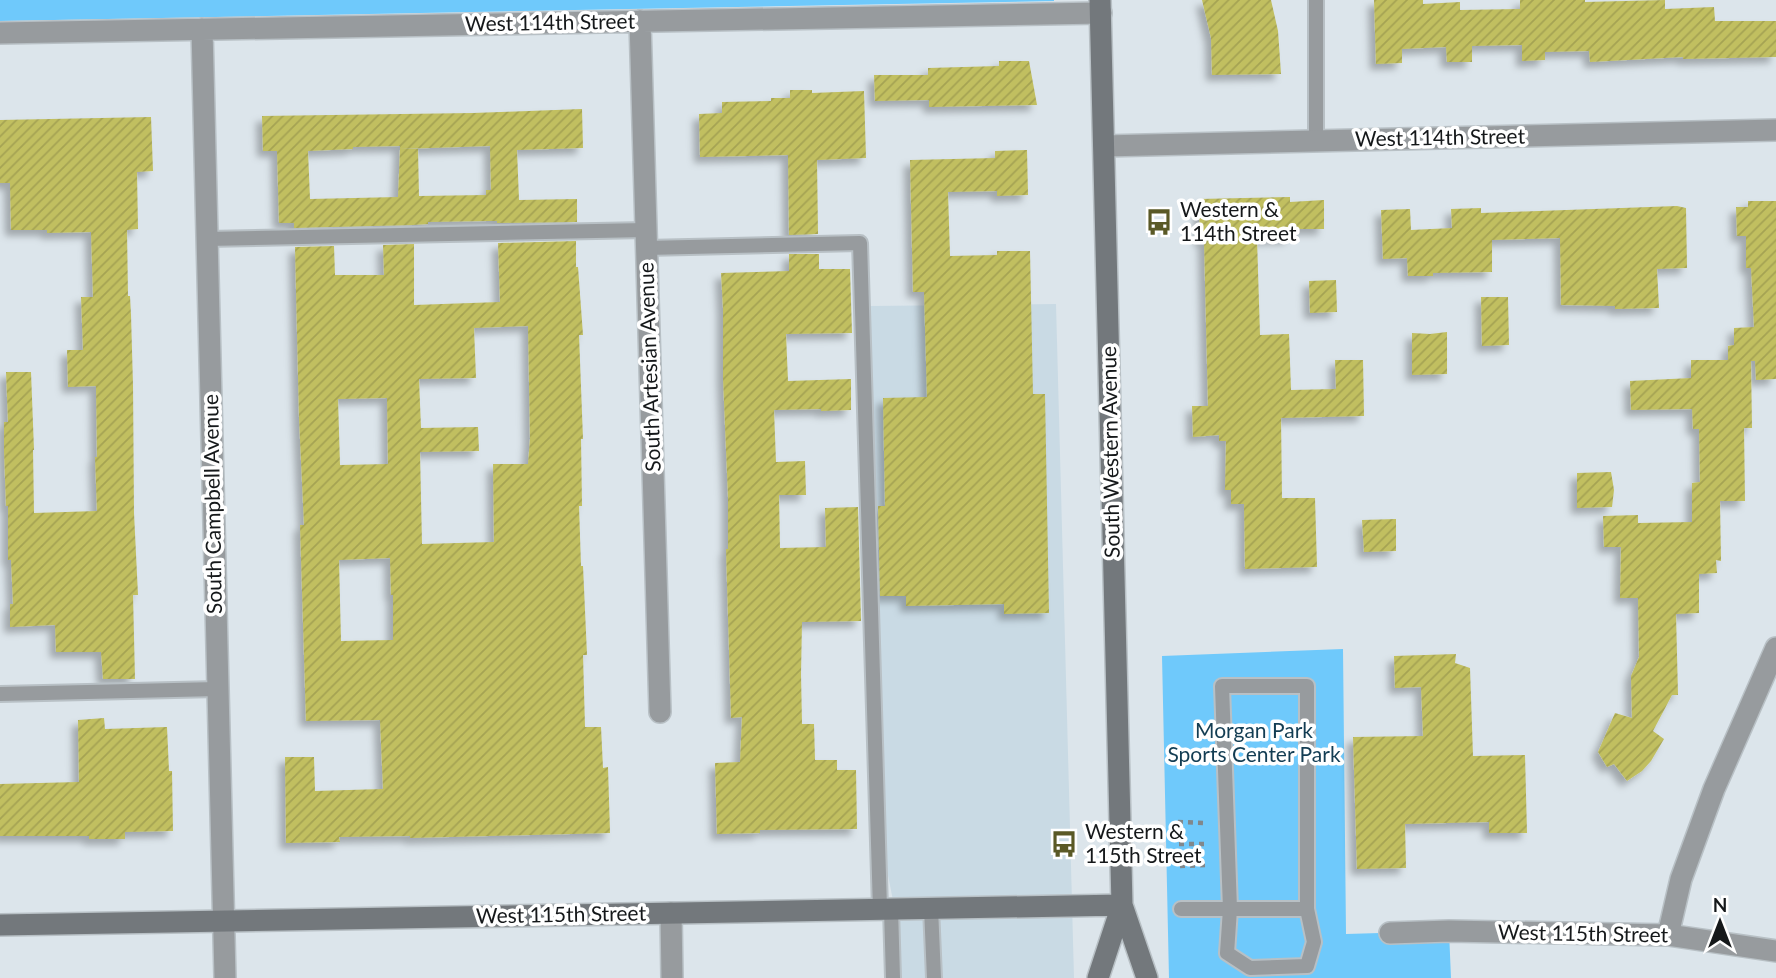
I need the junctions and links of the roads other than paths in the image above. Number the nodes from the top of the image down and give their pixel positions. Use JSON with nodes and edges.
{"nodes":[{"id":1,"x":1316,"y":0,"type":"edge"},
{"id":2,"x":1101,"y":7,"type":"edge"},
{"id":3,"x":640,"y":22,"type":"junction"},
{"id":4,"x":202,"y":29,"type":"junction"},
{"id":5,"x":0,"y":33,"type":"edge"},
{"id":6,"x":1776,"y":130,"type":"edge"},
{"id":7,"x":1316,"y":141,"type":"junction"},
{"id":8,"x":1104,"y":146,"type":"junction"},
{"id":9,"x":207,"y":239,"type":"junction"},
{"id":10,"x":646,"y":239,"type":"junction"},
{"id":11,"x":1776,"y":648,"type":"edge"},
{"id":12,"x":218,"y":689,"type":"junction"},
{"id":13,"x":0,"y":694,"type":"edge"},
{"id":14,"x":660,"y":712,"type":"dead end"},
{"id":15,"x":1122,"y":905,"type":"junction"},
{"id":16,"x":931,"y":908,"type":"junction"},
{"id":17,"x":886,"y":909,"type":"junction"},
{"id":18,"x":1181,"y":909,"type":"dead end"},
{"id":19,"x":1230,"y":909,"type":"junction"},
{"id":20,"x":1307,"y":909,"type":"junction"},
{"id":21,"x":671,"y":913,"type":"junction"},
{"id":22,"x":224,"y":921,"type":"junction"},
{"id":23,"x":0,"y":925,"type":"edge"},
{"id":24,"x":1390,"y":933,"type":"dead end"},
{"id":25,"x":1668,"y":935,"type":"junction"},
{"id":26,"x":1776,"y":951,"type":"edge"},
{"id":27,"x":225,"y":978,"type":"edge"},
{"id":28,"x":672,"y":978,"type":"edge"},
{"id":29,"x":893,"y":978,"type":"edge"},
{"id":30,"x":934,"y":978,"type":"edge"},
{"id":31,"x":1098,"y":978,"type":"edge"},
{"id":32,"x":1147,"y":978,"type":"edge"}],
"edges":[{"from":1,"to":7,"type":"lane"},
{"from":2,"to":3,"type":"street","name":"West 114th Street"},
{"from":2,"to":8,"type":"street","name":"South Western Avenue"},
{"from":3,"to":4,"type":"street","name":"West 114th Street"},
{"from":3,"to":10,"type":"street","name":"South Artesian Avenue"},
{"from":4,"to":5,"type":"street","name":"West 114th Street"},
{"from":4,"to":9,"type":"street","name":"South Campbell Avenue"},
{"from":6,"to":7,"type":"street","name":"West 114th Street"},
{"from":7,"to":8,"type":"street","name":"West 114th Street"},
{"from":8,"to":15,"type":"street","name":"South Western Avenue"},
{"from":9,"to":10,"type":"lane"},
{"from":9,"to":12,"type":"street","name":"South Campbell Avenue"},
{"from":10,"to":14,"type":"street","name":"South Artesian Avenue"},
{"from":10,"to":17,"type":"lane"},
{"from":11,"to":25,"type":"street"},
{"from":12,"to":13,"type":"lane"},
{"from":12,"to":22,"type":"street","name":"South Campbell Avenue"},
{"from":15,"to":16,"type":"street","name":"West 115th Street"},
{"from":15,"to":31,"type":"street","name":"South Western Avenue"},
{"from":15,"to":32,"type":"street","name":"South Western Avenue"},
{"from":16,"to":17,"type":"street","name":"West 115th Street"},
{"from":16,"to":30,"type":"lane"},
{"from":17,"to":21,"type":"street","name":"West 115th Street"},
{"from":17,"to":29,"type":"lane"},
{"from":18,"to":19,"type":"lane"},
{"from":19,"to":20,"type":"lane"},
{"from":19,"to":20,"type":"lane"},
{"from":19,"to":20,"type":"lane"},
{"from":21,"to":22,"type":"street","name":"West 115th Street"},
{"from":21,"to":28,"type":"street"},
{"from":22,"to":23,"type":"street","name":"West 115th Street"},
{"from":22,"to":27,"type":"street","name":"South Campbell Avenue"},
{"from":24,"to":25,"type":"street","name":"West 115th Street"},
{"from":25,"to":26,"type":"street","name":"West 115th Street"}]}
